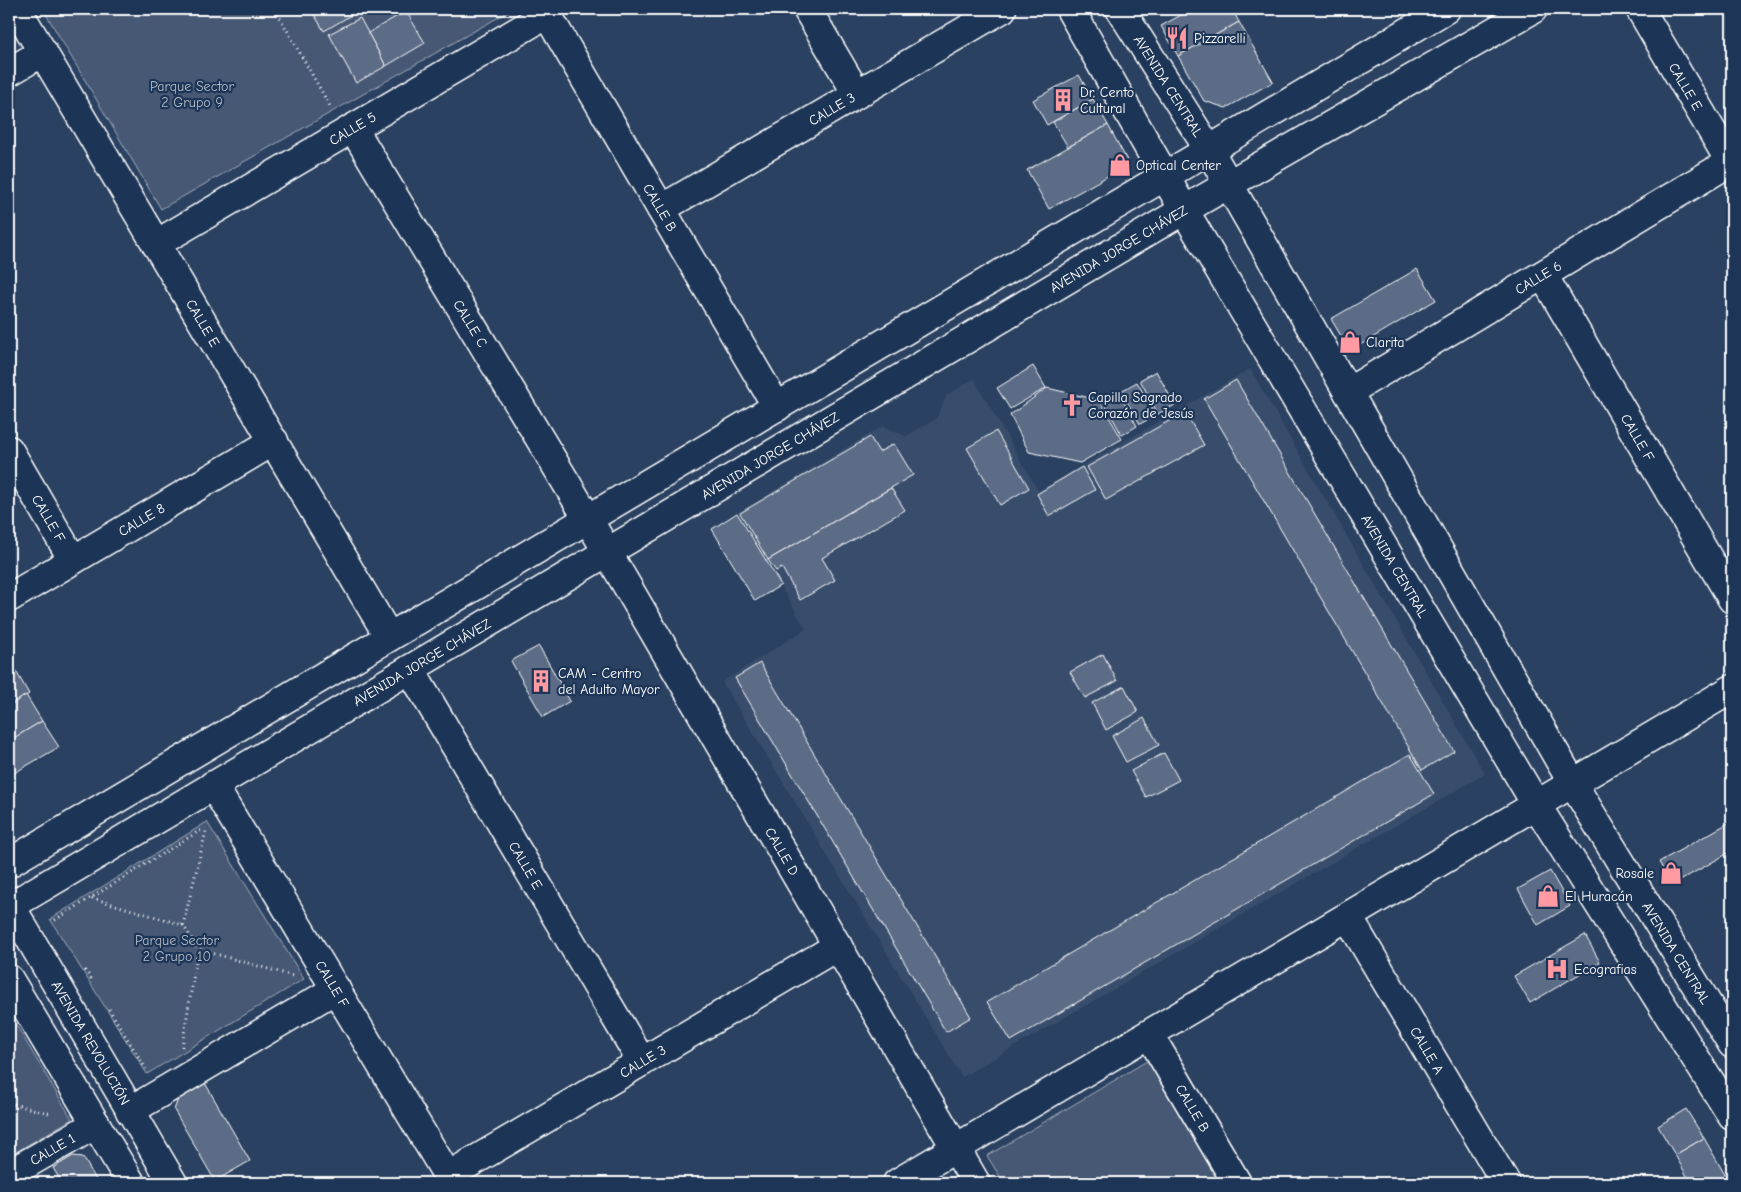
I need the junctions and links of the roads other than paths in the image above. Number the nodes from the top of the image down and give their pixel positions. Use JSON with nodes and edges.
{"nodes":[{"id":1,"x":17,"y":9,"type":"edge"},
{"id":2,"x":807,"y":9,"type":"edge"},
{"id":3,"x":1002,"y":9,"type":"edge"},
{"id":4,"x":1070,"y":9,"type":"edge"},
{"id":5,"x":1120,"y":9,"type":"edge"},
{"id":6,"x":1446,"y":9,"type":"edge"},
{"id":7,"x":1533,"y":9,"type":"edge"},
{"id":8,"x":1640,"y":9,"type":"edge"},
{"id":9,"x":545,"y":11,"type":"edge"},
{"id":10,"x":43,"y":52,"type":"junction"},
{"id":11,"x":9,"y":72,"type":"edge"},
{"id":12,"x":857,"y":94,"type":"junction"},
{"id":13,"x":349,"y":130,"type":"junction"},
{"id":14,"x":1208,"y":150,"type":"junction"},
{"id":15,"x":1731,"y":164,"type":"edge"},
{"id":16,"x":1166,"y":175,"type":"junction"},
{"id":17,"x":1229,"y":186,"type":"junction"},
{"id":18,"x":661,"y":209,"type":"junction"},
{"id":19,"x":1184,"y":210,"type":"junction"},
{"id":20,"x":156,"y":244,"type":"junction"},
{"id":21,"x":1543,"y":275,"type":"junction"},
{"id":22,"x":1348,"y":392,"type":"junction"},
{"id":23,"x":776,"y":407,"type":"junction"},
{"id":24,"x":274,"y":441,"type":"junction"},
{"id":25,"x":9,"y":450,"type":"edge"},
{"id":26,"x":588,"y":519,"type":"junction"},
{"id":27,"x":607,"y":552,"type":"junction"},
{"id":28,"x":73,"y":560,"type":"junction"},
{"id":29,"x":9,"y":598,"type":"edge"},
{"id":30,"x":1732,"y":599,"type":"edge"},
{"id":31,"x":389,"y":637,"type":"junction"},
{"id":32,"x":410,"y":669,"type":"junction"},
{"id":33,"x":1732,"y":689,"type":"edge"},
{"id":34,"x":1573,"y":784,"type":"junction"},
{"id":35,"x":213,"y":785,"type":"junction"},
{"id":36,"x":1537,"y":806,"type":"junction"},
{"id":37,"x":9,"y":863,"type":"edge"},
{"id":38,"x":9,"y":905,"type":"edge"},
{"id":39,"x":1348,"y":917,"type":"junction"},
{"id":40,"x":838,"y":946,"type":"junction"},
{"id":41,"x":9,"y":978,"type":"edge"},
{"id":42,"x":336,"y":989,"type":"junction"},
{"id":43,"x":1149,"y":1034,"type":"junction"},
{"id":44,"x":1732,"y":1044,"type":"edge"},
{"id":45,"x":642,"y":1062,"type":"junction"},
{"id":46,"x":130,"y":1111,"type":"junction"},
{"id":47,"x":1732,"y":1116,"type":"edge"},
{"id":48,"x":87,"y":1129,"type":"junction"},
{"id":49,"x":956,"y":1149,"type":"junction"},
{"id":50,"x":9,"y":1174,"type":"edge"},
{"id":51,"x":450,"y":1180,"type":"edge"},
{"id":52,"x":131,"y":1183,"type":"edge"},
{"id":53,"x":173,"y":1183,"type":"edge"},
{"id":54,"x":897,"y":1183,"type":"edge"},
{"id":55,"x":976,"y":1183,"type":"edge"},
{"id":56,"x":1237,"y":1183,"type":"edge"},
{"id":57,"x":1506,"y":1183,"type":"edge"}],
"edges":[{"from":1,"to":10,"type":"street","name":"CALLE E"},
{"from":2,"to":12,"type":"street"},
{"from":3,"to":12,"type":"street","name":"CALLE 3"},
{"from":4,"to":16,"type":"street","name":"AVENIDA CENTRAL"},
{"from":5,"to":14,"type":"street","name":"AVENIDA CENTRAL"},
{"from":6,"to":14,"type":"street"},
{"from":7,"to":17,"type":"street","name":"AVENIDA JORGE CHÁVEZ"},
{"from":8,"to":15,"type":"street","name":"CALLE E"},
{"from":9,"to":13,"type":"street","name":"CALLE 5"},
{"from":9,"to":18,"type":"street","name":"CALLE B"},
{"from":10,"to":11,"type":"street"},
{"from":10,"to":20,"type":"street","name":"CALLE E"},
{"from":12,"to":18,"type":"street","name":"CALLE 3"},
{"from":13,"to":20,"type":"street","name":"CALLE 5"},
{"from":13,"to":26,"type":"street","name":"CALLE C"},
{"from":14,"to":16,"type":"street"},
{"from":14,"to":17,"type":"street","name":"AVENIDA CENTRAL"},
{"from":15,"to":21,"type":"street","name":"CALLE 6"},
{"from":16,"to":19,"type":"street","name":"AVENIDA CENTRAL"},
{"from":16,"to":23,"type":"street"},
{"from":17,"to":19,"type":"street","name":"AVENIDA JORGE CHÁVEZ"},
{"from":17,"to":22,"type":"street","name":"AVENIDA CENTRAL"},
{"from":18,"to":23,"type":"street","name":"CALLE B"},
{"from":19,"to":27,"type":"street","name":"AVENIDA JORGE CHÁVEZ"},
{"from":19,"to":36,"type":"street","name":"AVENIDA CENTRAL"},
{"from":20,"to":24,"type":"street","name":"CALLE E"},
{"from":21,"to":22,"type":"street","name":"CALLE 6"},
{"from":21,"to":30,"type":"street","name":"CALLE F"},
{"from":22,"to":34,"type":"street","name":"AVENIDA CENTRAL"},
{"from":23,"to":26,"type":"street"},
{"from":24,"to":28,"type":"street","name":"CALLE 8"},
{"from":24,"to":31,"type":"street","name":"CALLE E"},
{"from":25,"to":28,"type":"street","name":"CALLE F"},
{"from":26,"to":27,"type":"street","name":"CALLE D"},
{"from":26,"to":31,"type":"street"},
{"from":27,"to":32,"type":"street","name":"AVENIDA JORGE CHÁVEZ"},
{"from":27,"to":40,"type":"street","name":"CALLE D"},
{"from":28,"to":29,"type":"street","name":"CALLE 8"},
{"from":31,"to":37,"type":"street"},
{"from":32,"to":35,"type":"street","name":"AVENIDA JORGE CHÁVEZ"},
{"from":32,"to":45,"type":"street","name":"CALLE E"},
{"from":33,"to":34,"type":"street"},
{"from":34,"to":36,"type":"street"},
{"from":34,"to":44,"type":"street","name":"AVENIDA CENTRAL"},
{"from":35,"to":38,"type":"street","name":"AVENIDA JORGE CHÁVEZ"},
{"from":35,"to":42,"type":"street","name":"CALLE F"},
{"from":36,"to":39,"type":"street"},
{"from":36,"to":47,"type":"street","name":"AVENIDA CENTRAL"},
{"from":38,"to":46,"type":"street","name":"AVENIDA REVOLUCIÓN"},
{"from":39,"to":43,"type":"street"},
{"from":39,"to":57,"type":"street","name":"CALLE A"},
{"from":40,"to":45,"type":"street","name":"CALLE 3"},
{"from":40,"to":49,"type":"street","name":"CALLE D"},
{"from":41,"to":48,"type":"street"},
{"from":42,"to":46,"type":"street"},
{"from":42,"to":51,"type":"street","name":"CALLE F"},
{"from":43,"to":49,"type":"street"},
{"from":43,"to":56,"type":"street","name":"CALLE B"},
{"from":45,"to":51,"type":"street","name":"CALLE 3"},
{"from":46,"to":53,"type":"street","name":"AVENIDA REVOLUCIÓN"},
{"from":48,"to":50,"type":"street","name":"CALLE 1"},
{"from":48,"to":52,"type":"street"},
{"from":49,"to":54,"type":"street"},
{"from":49,"to":55,"type":"street","name":"CALLE D"}]}
